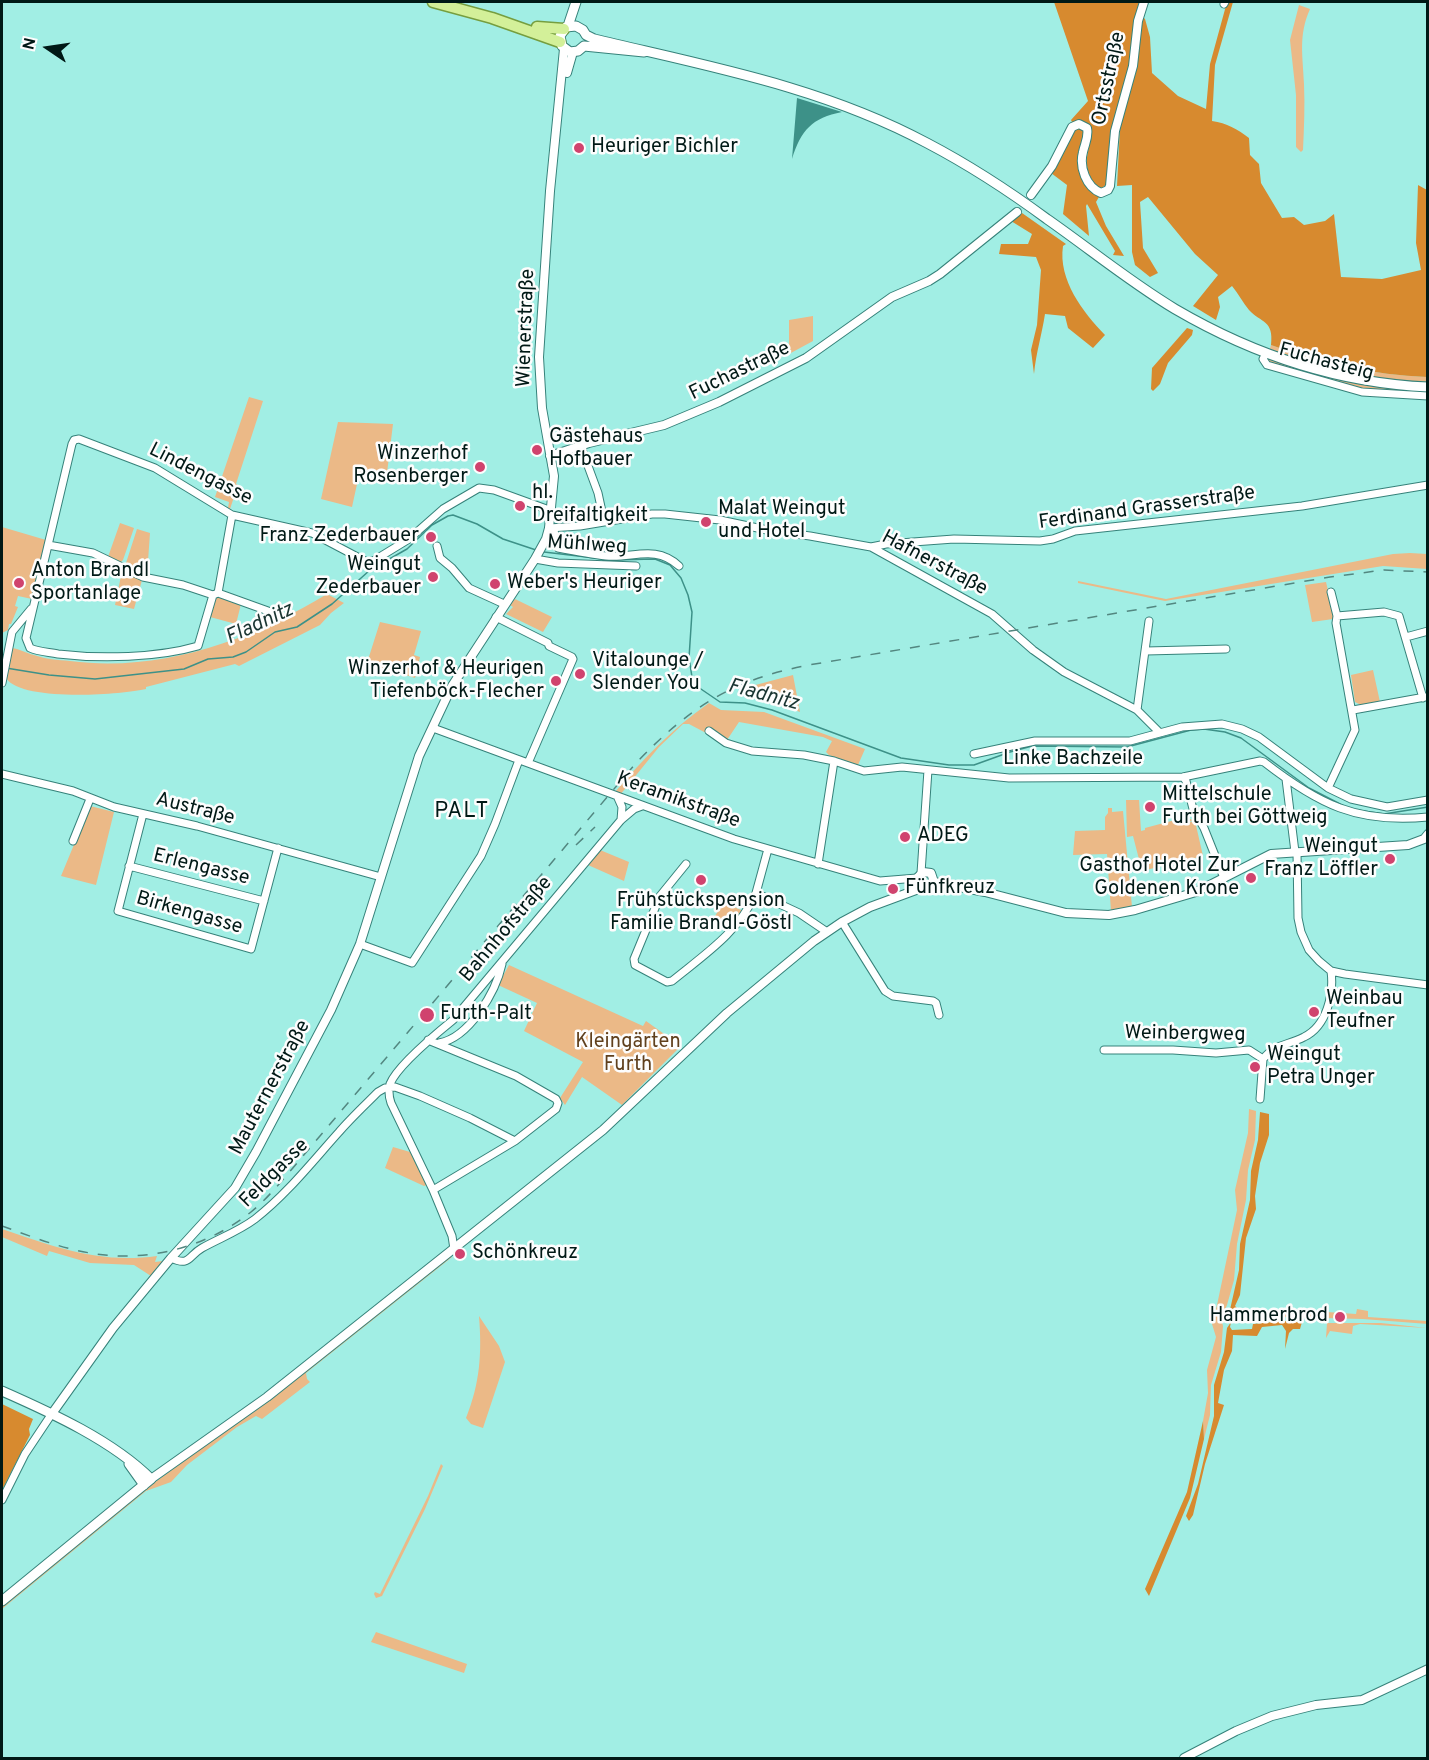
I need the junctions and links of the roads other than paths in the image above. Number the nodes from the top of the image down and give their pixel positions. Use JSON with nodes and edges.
{"nodes":[{"id":1,"x":433,"y":2,"type":"edge"},
{"id":2,"x":577,"y":2,"type":"edge"},
{"id":3,"x":1144,"y":2,"type":"edge"},
{"id":4,"x":492,"y":18,"type":"junction"},
{"id":5,"x":570,"y":27,"type":"junction"},
{"id":6,"x":586,"y":35,"type":"junction"},
{"id":7,"x":584,"y":46,"type":"junction"},
{"id":8,"x":566,"y":48,"type":"junction"},
{"id":9,"x":644,"y":52,"type":"junction"},
{"id":10,"x":1031,"y":195,"type":"dead end"},
{"id":11,"x":1017,"y":212,"type":"dead end"},
{"id":12,"x":1266,"y":353,"type":"junction"},
{"id":13,"x":1428,"y":387,"type":"edge"},
{"id":14,"x":1428,"y":396,"type":"edge"},
{"id":15,"x":581,"y":447,"type":"junction"},
{"id":16,"x":550,"y":456,"type":"junction"},
{"id":17,"x":1428,"y":485,"type":"edge"},
{"id":18,"x":552,"y":506,"type":"junction"},
{"id":19,"x":232,"y":514,"type":"junction"},
{"id":20,"x":603,"y":521,"type":"junction"},
{"id":21,"x":551,"y":528,"type":"junction"},
{"id":22,"x":48,"y":545,"type":"junction"},
{"id":23,"x":437,"y":546,"type":"dead end"},
{"id":24,"x":871,"y":547,"type":"junction"},
{"id":25,"x":535,"y":559,"type":"junction"},
{"id":26,"x":636,"y":566,"type":"dead end"},
{"id":27,"x":679,"y":566,"type":"dead end"},
{"id":28,"x":1331,"y":592,"type":"dead end"},
{"id":29,"x":216,"y":594,"type":"junction"},
{"id":30,"x":504,"y":604,"type":"junction"},
{"id":31,"x":34,"y":606,"type":"junction"},
{"id":32,"x":274,"y":616,"type":"dead end"},
{"id":33,"x":1337,"y":616,"type":"junction"},
{"id":34,"x":496,"y":617,"type":"junction"},
{"id":35,"x":1149,"y":621,"type":"dead end"},
{"id":36,"x":1428,"y":631,"type":"edge"},
{"id":37,"x":1406,"y":637,"type":"junction"},
{"id":38,"x":1226,"y":650,"type":"dead end"},
{"id":39,"x":1146,"y":651,"type":"junction"},
{"id":40,"x":2,"y":681,"type":"edge"},
{"id":41,"x":1425,"y":697,"type":"edge"},
{"id":42,"x":1137,"y":710,"type":"junction"},
{"id":43,"x":1353,"y":710,"type":"junction"},
{"id":44,"x":433,"y":728,"type":"junction"},
{"id":45,"x":709,"y":731,"type":"dead end"},
{"id":46,"x":1159,"y":732,"type":"junction"},
{"id":47,"x":974,"y":754,"type":"dead end"},
{"id":48,"x":519,"y":760,"type":"junction"},
{"id":49,"x":834,"y":761,"type":"junction"},
{"id":50,"x":528,"y":763,"type":"junction"},
{"id":51,"x":928,"y":770,"type":"junction"},
{"id":52,"x":2,"y":774,"type":"edge"},
{"id":53,"x":1183,"y":777,"type":"junction"},
{"id":54,"x":1286,"y":779,"type":"junction"},
{"id":55,"x":1328,"y":788,"type":"junction"},
{"id":56,"x":618,"y":798,"type":"junction"},
{"id":57,"x":90,"y":799,"type":"junction"},
{"id":58,"x":1428,"y":800,"type":"edge"},
{"id":59,"x":642,"y":807,"type":"junction"},
{"id":60,"x":143,"y":814,"type":"junction"},
{"id":61,"x":1428,"y":817,"type":"edge"},
{"id":62,"x":621,"y":820,"type":"junction"},
{"id":63,"x":1426,"y":838,"type":"edge"},
{"id":64,"x":73,"y":841,"type":"dead end"},
{"id":65,"x":278,"y":848,"type":"junction"},
{"id":66,"x":768,"y":849,"type":"junction"},
{"id":67,"x":1296,"y":852,"type":"junction"},
{"id":68,"x":686,"y":864,"type":"dead end"},
{"id":69,"x":818,"y":864,"type":"junction"},
{"id":70,"x":129,"y":866,"type":"junction"},
{"id":71,"x":381,"y":877,"type":"junction"},
{"id":72,"x":1224,"y":878,"type":"junction"},
{"id":73,"x":919,"y":879,"type":"junction"},
{"id":74,"x":934,"y":882,"type":"junction"},
{"id":75,"x":756,"y":893,"type":"junction"},
{"id":76,"x":264,"y":901,"type":"junction"},
{"id":77,"x":842,"y":922,"type":"junction"},
{"id":78,"x":827,"y":932,"type":"junction"},
{"id":79,"x":360,"y":944,"type":"junction"},
{"id":80,"x":502,"y":962,"type":"junction"},
{"id":81,"x":1330,"y":971,"type":"junction"},
{"id":82,"x":1428,"y":985,"type":"edge"},
{"id":83,"x":939,"y":1015,"type":"dead end"},
{"id":84,"x":428,"y":1040,"type":"junction"},
{"id":85,"x":437,"y":1044,"type":"junction"},
{"id":86,"x":1104,"y":1050,"type":"dead end"},
{"id":87,"x":1263,"y":1059,"type":"junction"},
{"id":88,"x":389,"y":1087,"type":"junction"},
{"id":89,"x":1260,"y":1098,"type":"dead end"},
{"id":90,"x":515,"y":1141,"type":"junction"},
{"id":91,"x":433,"y":1190,"type":"junction"},
{"id":92,"x":454,"y":1249,"type":"junction"},
{"id":93,"x":171,"y":1258,"type":"junction"},
{"id":94,"x":2,"y":1392,"type":"edge"},
{"id":95,"x":51,"y":1414,"type":"junction"},
{"id":96,"x":148,"y":1482,"type":"junction"},
{"id":97,"x":2,"y":1500,"type":"edge"},
{"id":98,"x":2,"y":1601,"type":"edge"},
{"id":99,"x":1428,"y":1669,"type":"edge"},
{"id":100,"x":1184,"y":1758,"type":"edge"}],
"edges":[{"from":1,"to":4,"type":"main road"},
{"from":2,"to":5,"type":"main road"},
{"from":3,"to":10,"type":"street","name":"Ortsstraße"},
{"from":4,"to":5,"type":"main road"},
{"from":4,"to":8,"type":"main road"},
{"from":5,"to":6,"type":"main road"},
{"from":5,"to":8,"type":"main road"},
{"from":6,"to":7,"type":"main road"},
{"from":6,"to":9,"type":"main road"},
{"from":7,"to":8,"type":"main road"},
{"from":7,"to":9,"type":"main road"},
{"from":8,"to":16,"type":"street","name":"Wienerstraße"},
{"from":9,"to":12,"type":"main road"},
{"from":11,"to":15,"type":"street","name":"Fuchastraße"},
{"from":12,"to":13,"type":"main road"},
{"from":12,"to":14,"type":"street","name":"Fuchasteig"},
{"from":15,"to":16,"type":"street","name":"Fuchastraße"},
{"from":15,"to":20,"type":"street"},
{"from":16,"to":18,"type":"street","name":"Wienerstraße"},
{"from":17,"to":24,"type":"street","name":"Ferdinand Grasserstraße"},
{"from":18,"to":19,"type":"street","name":"Lindengasse"},
{"from":18,"to":21,"type":"street","name":"Wienerstraße"},
{"from":19,"to":22,"type":"street","name":"Lindengasse"},
{"from":19,"to":29,"type":"street"},
{"from":20,"to":21,"type":"street","name":"Hafnerstraße"},
{"from":20,"to":24,"type":"street","name":"Hafnerstraße"},
{"from":21,"to":25,"type":"street","name":"Wienerstraße"},
{"from":21,"to":27,"type":"street"},
{"from":22,"to":29,"type":"street"},
{"from":22,"to":31,"type":"street"},
{"from":23,"to":30,"type":"street"},
{"from":24,"to":42,"type":"street","name":"Hafnerstraße"},
{"from":25,"to":26,"type":"street","name":"Mühlweg"},
{"from":25,"to":30,"type":"street","name":"Wienerstraße"},
{"from":28,"to":33,"type":"street"},
{"from":29,"to":31,"type":"street"},
{"from":29,"to":32,"type":"street"},
{"from":30,"to":34,"type":"street","name":"Wienerstraße"},
{"from":31,"to":40,"type":"street"},
{"from":33,"to":37,"type":"street"},
{"from":33,"to":43,"type":"street"},
{"from":34,"to":44,"type":"street","name":"Wienerstraße"},
{"from":34,"to":50,"type":"street"},
{"from":35,"to":39,"type":"street"},
{"from":36,"to":37,"type":"street"},
{"from":37,"to":41,"type":"street"},
{"from":38,"to":39,"type":"street"},
{"from":39,"to":42,"type":"street"},
{"from":41,"to":43,"type":"street"},
{"from":42,"to":46,"type":"street","name":"Hafnerstraße"},
{"from":43,"to":55,"type":"street"},
{"from":44,"to":48,"type":"street","name":"Keramikstraße"},
{"from":44,"to":71,"type":"street","name":"Mauternerstraße"},
{"from":45,"to":49,"type":"street","name":"Linke Bachzeile"},
{"from":46,"to":47,"type":"street"},
{"from":46,"to":55,"type":"street"},
{"from":48,"to":50,"type":"street","name":"Keramikstraße"},
{"from":48,"to":79,"type":"street"},
{"from":49,"to":51,"type":"street","name":"Linke Bachzeile"},
{"from":49,"to":69,"type":"street"},
{"from":50,"to":56,"type":"street","name":"Keramikstraße"},
{"from":51,"to":53,"type":"street","name":"Linke Bachzeile"},
{"from":51,"to":73,"type":"street"},
{"from":52,"to":57,"type":"street","name":"Austraße"},
{"from":53,"to":54,"type":"street","name":"Linke Bachzeile"},
{"from":53,"to":72,"type":"street"},
{"from":54,"to":61,"type":"street","name":"Linke Bachzeile"},
{"from":54,"to":67,"type":"street"},
{"from":55,"to":58,"type":"street"},
{"from":56,"to":59,"type":"street","name":"Keramikstraße"},
{"from":56,"to":62,"type":"street"},
{"from":57,"to":60,"type":"street","name":"Austraße"},
{"from":57,"to":64,"type":"street"},
{"from":59,"to":62,"type":"street","name":"Bahnhofstraße"},
{"from":59,"to":66,"type":"street","name":"Keramikstraße"},
{"from":60,"to":65,"type":"street","name":"Austraße"},
{"from":60,"to":70,"type":"street"},
{"from":62,"to":80,"type":"street","name":"Bahnhofstraße"},
{"from":63,"to":67,"type":"street"},
{"from":65,"to":71,"type":"street","name":"Austraße"},
{"from":65,"to":76,"type":"street"},
{"from":66,"to":69,"type":"street","name":"Keramikstraße"},
{"from":66,"to":75,"type":"street"},
{"from":67,"to":72,"type":"street"},
{"from":67,"to":81,"type":"street"},
{"from":68,"to":75,"type":"street"},
{"from":69,"to":73,"type":"street","name":"Keramikstraße"},
{"from":70,"to":76,"type":"street","name":"Erlengasse"},
{"from":70,"to":76,"type":"street","name":"Birkengasse"},
{"from":71,"to":79,"type":"street","name":"Mauternerstraße"},
{"from":72,"to":74,"type":"street"},
{"from":73,"to":74,"type":"street"},
{"from":73,"to":74,"type":"street"},
{"from":73,"to":77,"type":"street"},
{"from":75,"to":78,"type":"street"},
{"from":77,"to":78,"type":"street"},
{"from":77,"to":83,"type":"street"},
{"from":78,"to":92,"type":"street"},
{"from":79,"to":93,"type":"street","name":"Mauternerstraße"},
{"from":80,"to":84,"type":"street","name":"Bahnhofstraße"},
{"from":80,"to":85,"type":"street"},
{"from":81,"to":82,"type":"street"},
{"from":81,"to":87,"type":"street"},
{"from":84,"to":85,"type":"street"},
{"from":84,"to":88,"type":"street","name":"Bahnhofstraße"},
{"from":85,"to":90,"type":"street"},
{"from":86,"to":87,"type":"street","name":"Weinbergweg"},
{"from":87,"to":89,"type":"street"},
{"from":88,"to":90,"type":"street"},
{"from":88,"to":91,"type":"street"},
{"from":88,"to":93,"type":"street","name":"Feldgasse"},
{"from":90,"to":91,"type":"street"},
{"from":91,"to":92,"type":"street"},
{"from":92,"to":96,"type":"street"},
{"from":93,"to":95,"type":"street","name":"Mauternerstraße"},
{"from":94,"to":95,"type":"main road"},
{"from":95,"to":96,"type":"main road"},
{"from":95,"to":97,"type":"street"},
{"from":96,"to":98,"type":"main road"},
{"from":99,"to":100,"type":"street"}]}
